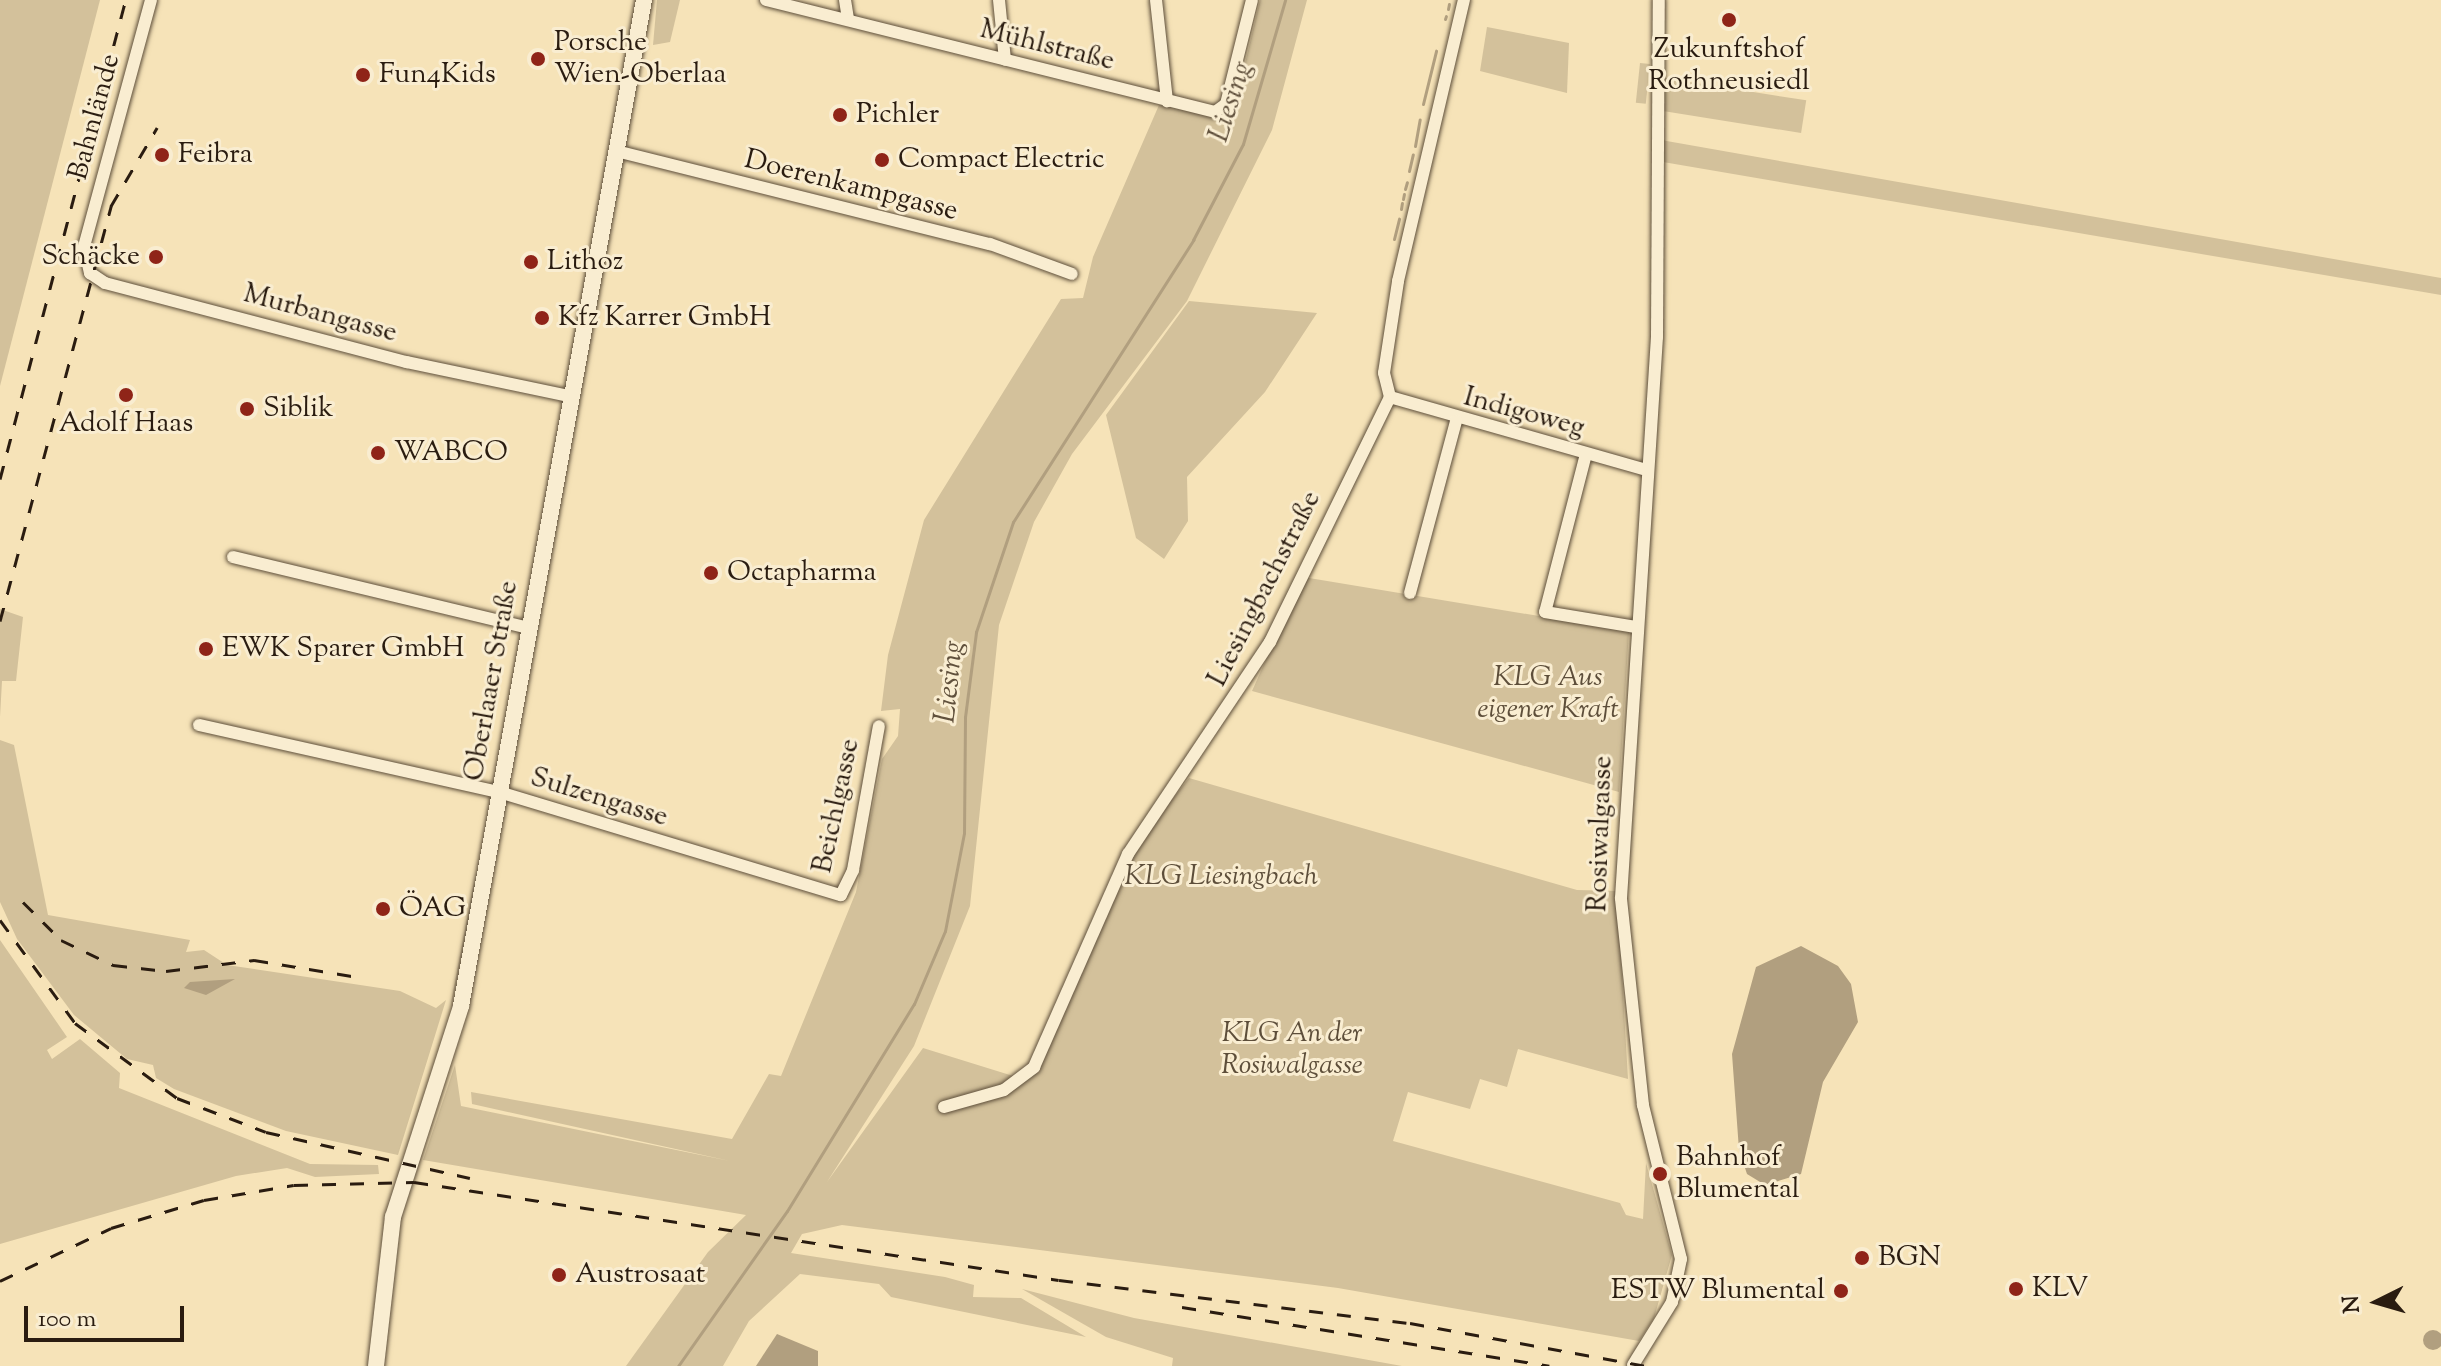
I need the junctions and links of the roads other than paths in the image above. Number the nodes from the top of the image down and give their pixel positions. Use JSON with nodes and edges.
{"nodes":[{"id":1,"x":151,"y":0,"type":"edge"},
{"id":2,"x":644,"y":0,"type":"edge"},
{"id":3,"x":766,"y":0,"type":"edge"},
{"id":4,"x":845,"y":0,"type":"edge"},
{"id":5,"x":999,"y":0,"type":"edge"},
{"id":6,"x":1156,"y":0,"type":"edge"},
{"id":7,"x":1252,"y":0,"type":"edge"},
{"id":8,"x":1464,"y":0,"type":"edge"},
{"id":9,"x":1659,"y":0,"type":"edge"},
{"id":10,"x":848,"y":20,"type":"junction"},
{"id":11,"x":1005,"y":60,"type":"junction"},
{"id":12,"x":1167,"y":101,"type":"junction"},
{"id":13,"x":616,"y":151,"type":"junction"},
{"id":14,"x":84,"y":247,"type":"joint"},
{"id":15,"x":1072,"y":274,"type":"dead end"},
{"id":16,"x":569,"y":396,"type":"junction"},
{"id":17,"x":1390,"y":397,"type":"junction"},
{"id":18,"x":1456,"y":421,"type":"junction"},
{"id":19,"x":1586,"y":454,"type":"junction"},
{"id":20,"x":1647,"y":470,"type":"junction"},
{"id":21,"x":233,"y":557,"type":"dead end"},
{"id":22,"x":1410,"y":593,"type":"dead end"},
{"id":23,"x":1636,"y":627,"type":"junction"},
{"id":24,"x":528,"y":628,"type":"junction"},
{"id":25,"x":199,"y":725,"type":"dead end"},
{"id":26,"x":879,"y":726,"type":"dead end"},
{"id":27,"x":499,"y":792,"type":"junction"},
{"id":28,"x":841,"y":895,"type":"joint"},
{"id":29,"x":944,"y":1107,"type":"dead end"},
{"id":30,"x":1633,"y":1365,"type":"edge"},
{"id":31,"x":376,"y":1366,"type":"edge"}],
"edges":[{"from":1,"to":14,"type":"street","name":"Bahnlände"},
{"from":2,"to":13,"type":"main road","name":"Oberlaaer Straße"},
{"from":3,"to":10,"type":"street","name":"Mühlstraße"},
{"from":4,"to":10,"type":"street"},
{"from":5,"to":11,"type":"street"},
{"from":6,"to":12,"type":"street"},
{"from":7,"to":12,"type":"street","name":"Mühlstraße"},
{"from":8,"to":17,"type":"street"},
{"from":9,"to":20,"type":"street","name":"Rosiwalgasse"},
{"from":10,"to":11,"type":"street","name":"Mühlstraße"},
{"from":11,"to":12,"type":"street","name":"Mühlstraße"},
{"from":13,"to":15,"type":"street","name":"Doerenkampgasse"},
{"from":13,"to":16,"type":"main road","name":"Oberlaaer Straße"},
{"from":14,"to":16,"type":"street","name":"Murbangasse"},
{"from":16,"to":24,"type":"main road","name":"Oberlaaer Straße"},
{"from":17,"to":18,"type":"street","name":"Indigoweg"},
{"from":17,"to":29,"type":"street","name":"Liesingbachstraße"},
{"from":18,"to":19,"type":"street","name":"Indigoweg"},
{"from":18,"to":22,"type":"street"},
{"from":19,"to":20,"type":"street","name":"Indigoweg"},
{"from":19,"to":23,"type":"street"},
{"from":20,"to":23,"type":"street","name":"Rosiwalgasse"},
{"from":21,"to":24,"type":"street"},
{"from":23,"to":30,"type":"street","name":"Rosiwalgasse"},
{"from":24,"to":27,"type":"main road","name":"Oberlaaer Straße"},
{"from":25,"to":27,"type":"street","name":"Sulzengasse"},
{"from":26,"to":28,"type":"street","name":"Beichlgasse"},
{"from":27,"to":28,"type":"street","name":"Sulzengasse"},
{"from":27,"to":31,"type":"main road","name":"Oberlaaer Straße"}]}
